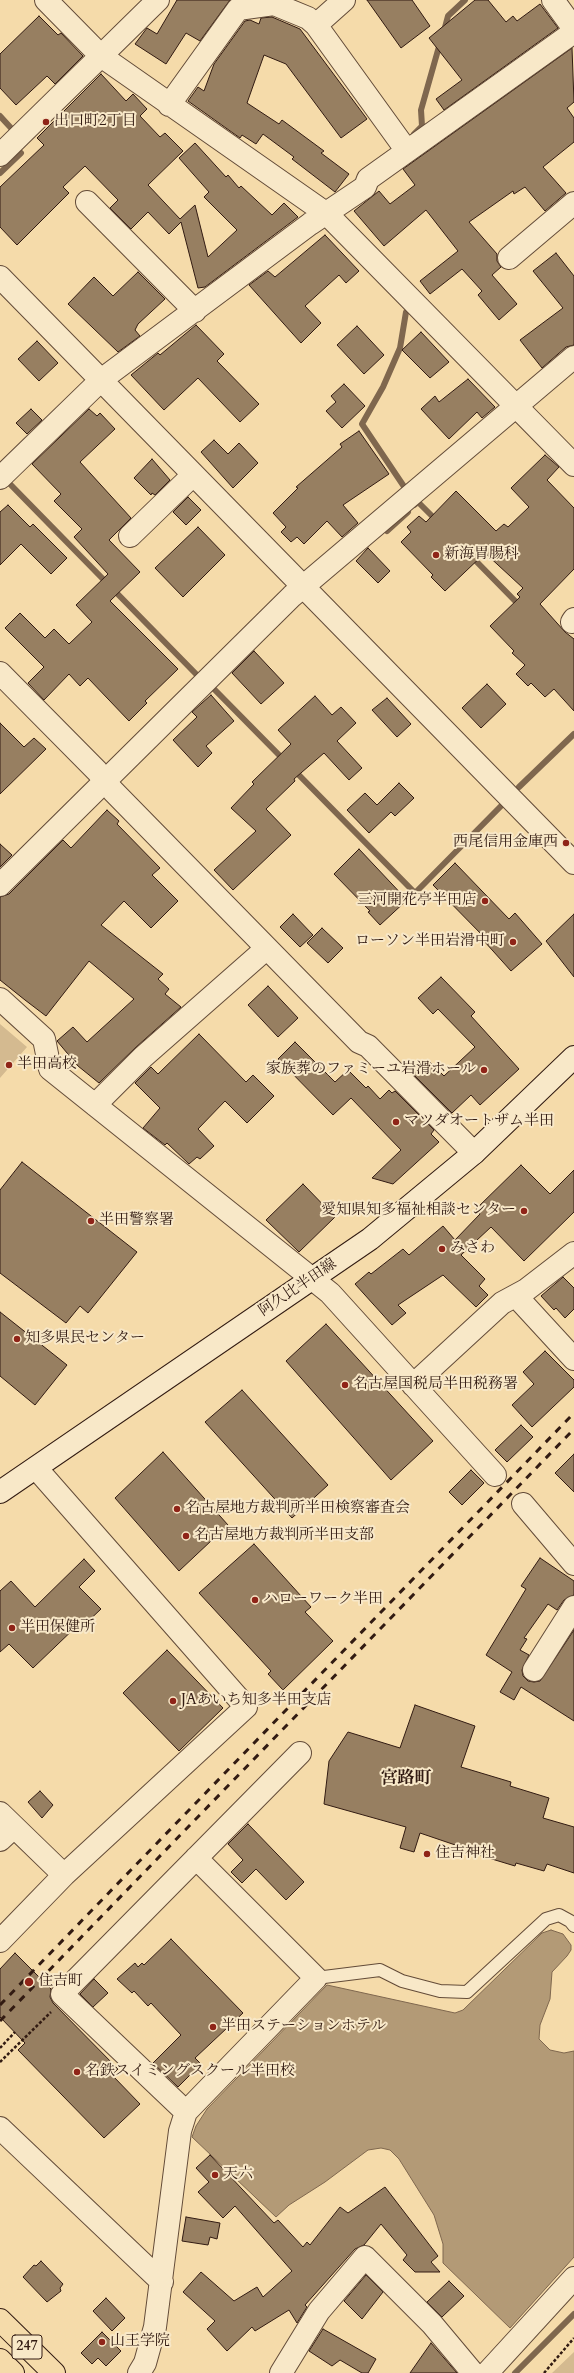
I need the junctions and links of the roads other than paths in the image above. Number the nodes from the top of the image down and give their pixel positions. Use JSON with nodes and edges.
{"nodes":[{"id":1,"x":46,"y":0,"type":"edge"},
{"id":2,"x":158,"y":0,"type":"edge"},
{"id":3,"x":344,"y":0,"type":"edge"},
{"id":4,"x":553,"y":0,"type":"edge"},
{"id":5,"x":316,"y":25,"type":"junction"},
{"id":6,"x":574,"y":29,"type":"edge"},
{"id":7,"x":574,"y":32,"type":"edge"},
{"id":8,"x":101,"y":56,"type":"junction"},
{"id":9,"x":169,"y":105,"type":"junction"},
{"id":10,"x":407,"y":151,"type":"junction"},
{"id":11,"x":0,"y":155,"type":"edge"},
{"id":12,"x":87,"y":202,"type":"dead end"},
{"id":13,"x":574,"y":203,"type":"edge"},
{"id":14,"x":327,"y":214,"type":"junction"},
{"id":15,"x":509,"y":258,"type":"dead end"},
{"id":16,"x":0,"y":277,"type":"edge"},
{"id":17,"x":195,"y":311,"type":"junction"},
{"id":18,"x":574,"y":358,"type":"edge"},
{"id":19,"x":101,"y":380,"type":"junction"},
{"id":20,"x":517,"y":407,"type":"junction"},
{"id":21,"x":574,"y":465,"type":"edge"},
{"id":22,"x":193,"y":475,"type":"junction"},
{"id":23,"x":0,"y":478,"type":"edge"},
{"id":24,"x":130,"y":536,"type":"dead end"},
{"id":25,"x":303,"y":587,"type":"junction"},
{"id":26,"x":0,"y":673,"type":"edge"},
{"id":27,"x":105,"y":781,"type":"junction"},
{"id":28,"x":574,"y":863,"type":"edge"},
{"id":29,"x":0,"y":885,"type":"edge"},
{"id":30,"x":267,"y":948,"type":"junction"},
{"id":31,"x":0,"y":999,"type":"edge"},
{"id":32,"x":574,"y":1057,"type":"edge"},
{"id":33,"x":95,"y":1105,"type":"junction"},
{"id":34,"x":474,"y":1153,"type":"junction"},
{"id":35,"x":574,"y":1253,"type":"edge"},
{"id":36,"x":312,"y":1279,"type":"junction"},
{"id":37,"x":516,"y":1296,"type":"junction"},
{"id":38,"x":574,"y":1359,"type":"edge"},
{"id":39,"x":413,"y":1385,"type":"junction"},
{"id":40,"x":36,"y":1468,"type":"junction"},
{"id":41,"x":494,"y":1475,"type":"dead end"},
{"id":42,"x":0,"y":1492,"type":"edge"},
{"id":43,"x":523,"y":1504,"type":"dead end"},
{"id":44,"x":574,"y":1564,"type":"edge"},
{"id":45,"x":574,"y":1607,"type":"edge"},
{"id":46,"x":534,"y":1670,"type":"dead end"},
{"id":47,"x":300,"y":1753,"type":"dead end"},
{"id":48,"x":5,"y":1827,"type":"edge"},
{"id":49,"x":196,"y":1858,"type":"junction"},
{"id":50,"x":64,"y":1875,"type":"junction"},
{"id":51,"x":574,"y":1926,"type":"edge"},
{"id":52,"x":0,"y":1941,"type":"edge"},
{"id":53,"x":316,"y":1978,"type":"junction"},
{"id":54,"x":186,"y":2112,"type":"junction"},
{"id":55,"x":5,"y":2138,"type":"edge"},
{"id":56,"x":574,"y":2278,"type":"edge"},
{"id":57,"x":162,"y":2282,"type":"junction"},
{"id":58,"x":0,"y":2320,"type":"edge"},
{"id":59,"x":0,"y":2360,"type":"edge"},
{"id":60,"x":13,"y":2373,"type":"edge"},
{"id":61,"x":54,"y":2373,"type":"edge"},
{"id":62,"x":139,"y":2373,"type":"edge"},
{"id":63,"x":281,"y":2373,"type":"edge"},
{"id":64,"x":473,"y":2373,"type":"edge"},
{"id":65,"x":487,"y":2373,"type":"edge"}],
"edges":[{"from":1,"to":8,"type":"street"},
{"from":2,"to":8,"type":"street"},
{"from":3,"to":5,"type":"street"},
{"from":4,"to":6,"type":"street"},
{"from":5,"to":9,"type":"street"},
{"from":5,"to":10,"type":"street"},
{"from":7,"to":10,"type":"street"},
{"from":8,"to":9,"type":"street"},
{"from":8,"to":11,"type":"street"},
{"from":9,"to":14,"type":"street"},
{"from":10,"to":14,"type":"street"},
{"from":12,"to":17,"type":"street"},
{"from":13,"to":15,"type":"street"},
{"from":14,"to":17,"type":"street"},
{"from":14,"to":20,"type":"street"},
{"from":16,"to":19,"type":"street"},
{"from":17,"to":19,"type":"street"},
{"from":18,"to":20,"type":"street"},
{"from":19,"to":22,"type":"street"},
{"from":19,"to":23,"type":"street"},
{"from":20,"to":21,"type":"street"},
{"from":20,"to":25,"type":"street"},
{"from":22,"to":24,"type":"street"},
{"from":22,"to":25,"type":"street"},
{"from":25,"to":27,"type":"street"},
{"from":25,"to":28,"type":"street"},
{"from":26,"to":27,"type":"street"},
{"from":27,"to":29,"type":"street"},
{"from":27,"to":30,"type":"street"},
{"from":30,"to":33,"type":"street"},
{"from":30,"to":34,"type":"street"},
{"from":31,"to":33,"type":"street"},
{"from":32,"to":34,"type":"street","name":"阿久比半田線"},
{"from":33,"to":36,"type":"street"},
{"from":34,"to":36,"type":"street","name":"阿久比半田線"},
{"from":35,"to":37,"type":"street"},
{"from":36,"to":39,"type":"street"},
{"from":36,"to":40,"type":"street","name":"阿久比半田線"},
{"from":37,"to":38,"type":"street"},
{"from":37,"to":39,"type":"street"},
{"from":39,"to":41,"type":"street"},
{"from":40,"to":42,"type":"street","name":"阿久比半田線"},
{"from":40,"to":50,"type":"street"},
{"from":43,"to":44,"type":"street"},
{"from":45,"to":46,"type":"street"},
{"from":47,"to":49,"type":"street"},
{"from":48,"to":50,"type":"street"},
{"from":49,"to":53,"type":"street"},
{"from":49,"to":54,"type":"street"},
{"from":50,"to":52,"type":"street"},
{"from":51,"to":53,"type":"lane"},
{"from":53,"to":54,"type":"street"},
{"from":54,"to":57,"type":"street"},
{"from":55,"to":57,"type":"street"},
{"from":56,"to":65,"type":"street"},
{"from":57,"to":62,"type":"street"},
{"from":58,"to":61,"type":"highway","number":"247"},
{"from":59,"to":60,"type":"highway","number":"247"},
{"from":63,"to":64,"type":"street"}]}
